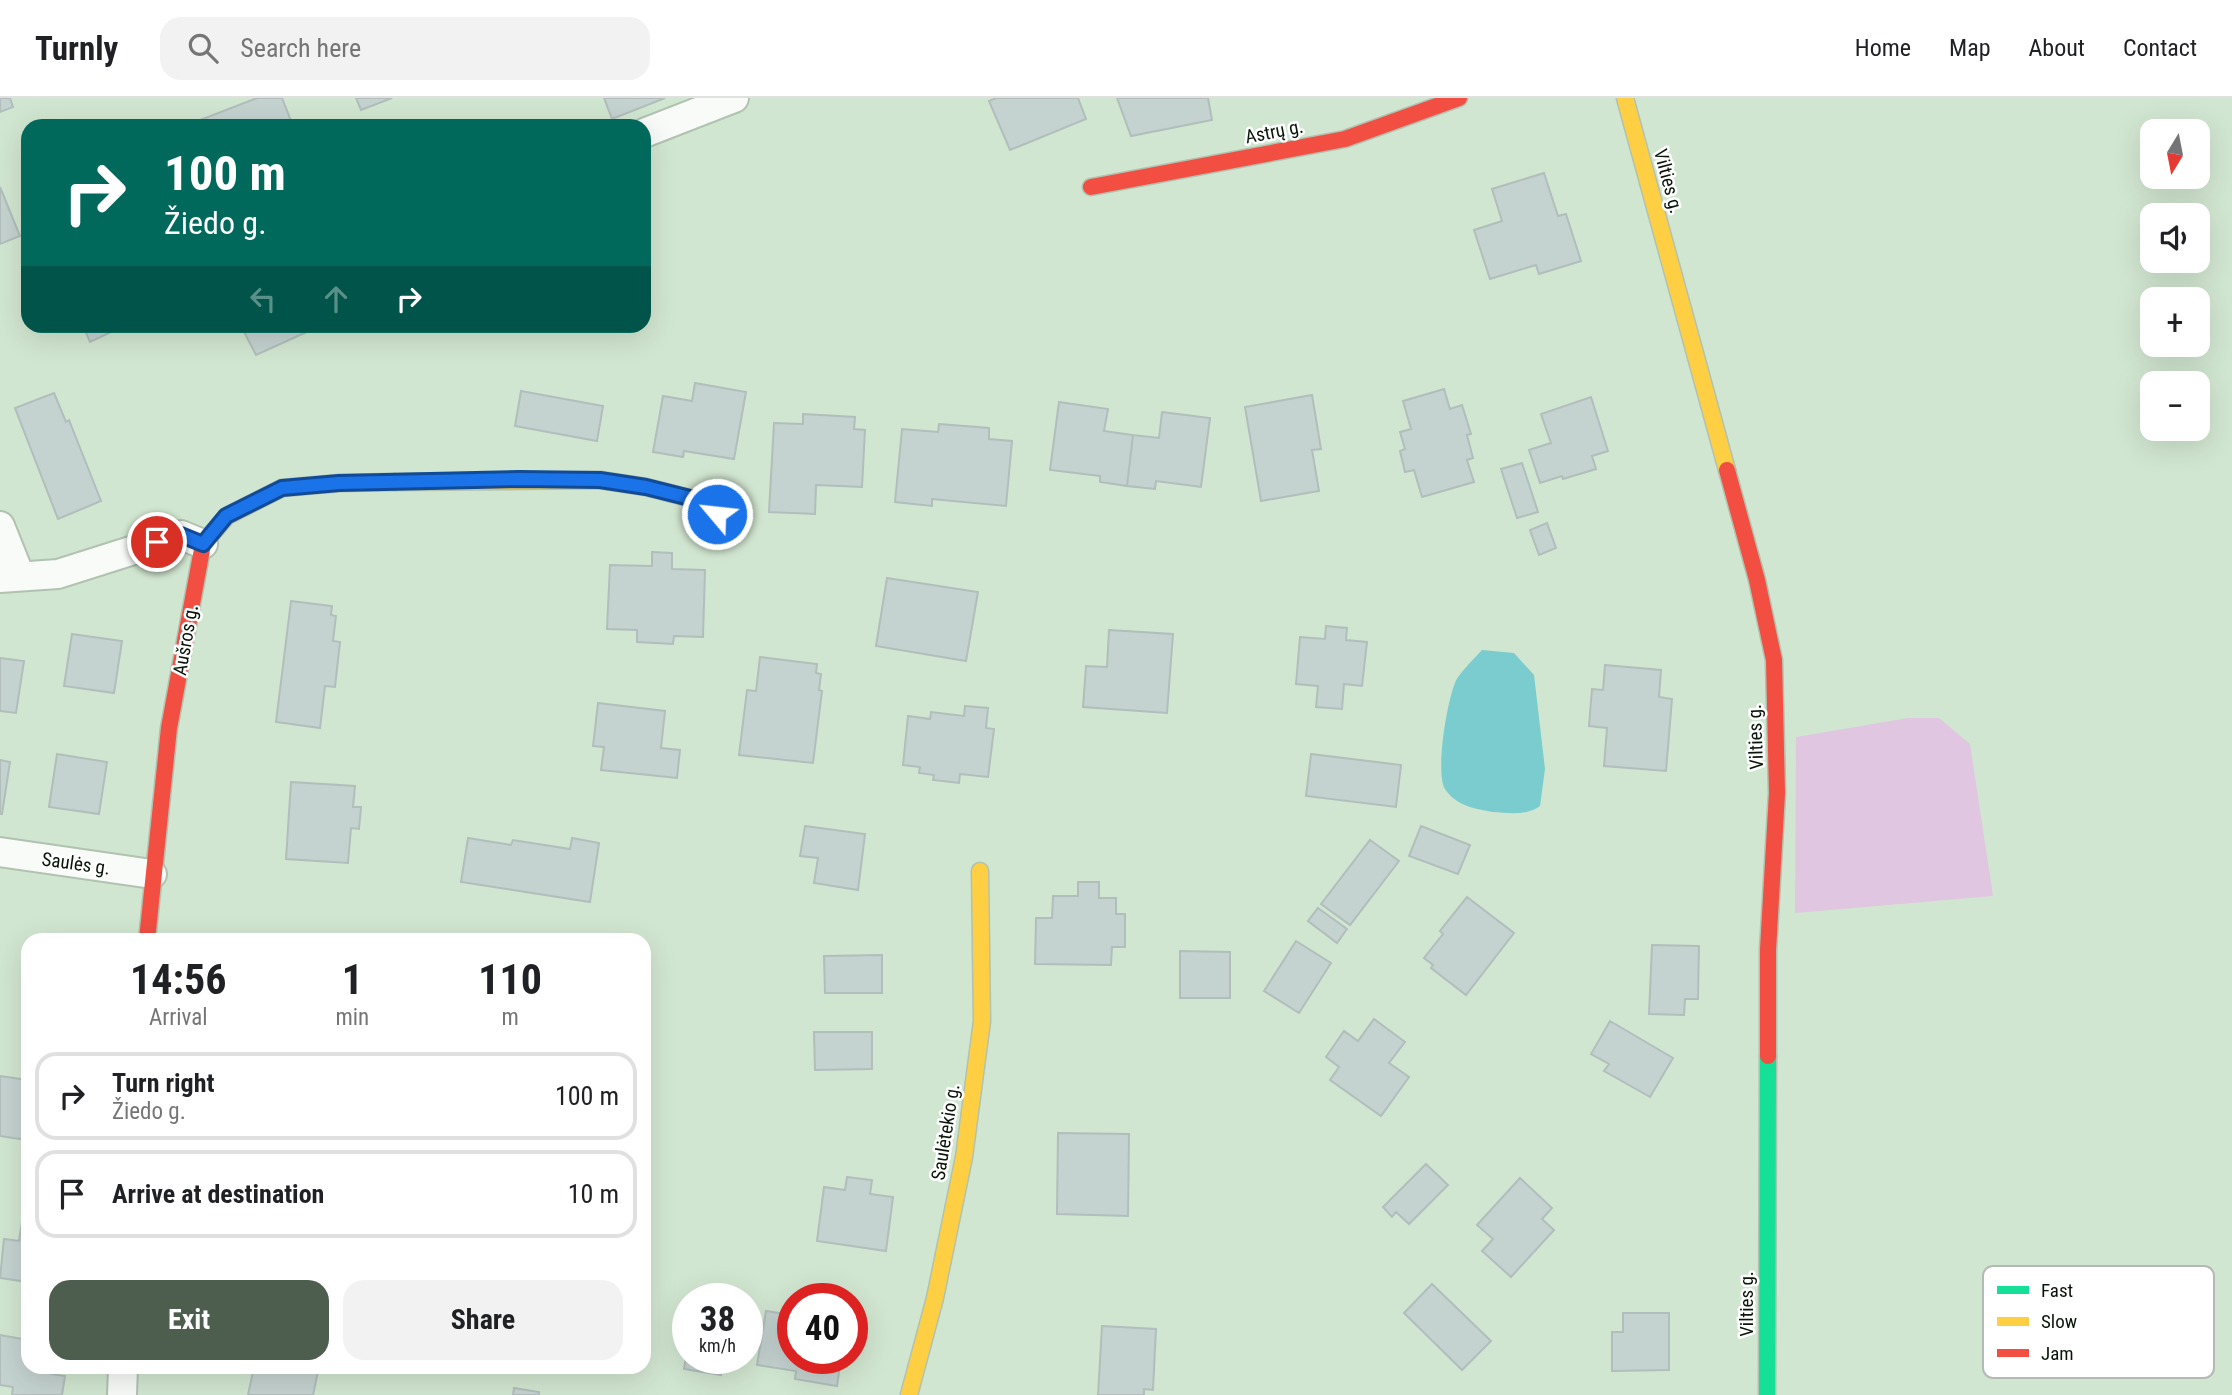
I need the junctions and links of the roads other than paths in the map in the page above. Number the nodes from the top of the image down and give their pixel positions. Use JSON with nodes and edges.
{"nodes":[{"id":1,"x":734,"y":98,"type":"edge"},
{"id":2,"x":1459,"y":98,"type":"edge"},
{"id":3,"x":1625,"y":98,"type":"edge"},
{"id":4,"x":651,"y":130,"type":"edge"},
{"id":5,"x":1091,"y":187,"type":"dead end"},
{"id":6,"x":717,"y":514,"type":"dead end"},
{"id":7,"x":0,"y":526,"type":"edge"},
{"id":8,"x":203,"y":544,"type":"junction"},
{"id":9,"x":10,"y":577,"type":"edge"},
{"id":10,"x":0,"y":852,"type":"edge"},
{"id":11,"x":980,"y":871,"type":"dead end"},
{"id":12,"x":152,"y":874,"type":"junction"},
{"id":13,"x":147,"y":933,"type":"edge"},
{"id":14,"x":123,"y":1374,"type":"edge"},
{"id":15,"x":122,"y":1395,"type":"edge"},
{"id":16,"x":909,"y":1395,"type":"edge"},
{"id":17,"x":1767,"y":1395,"type":"edge"}],
"edges":[{"from":1,"to":4,"type":"street"},
{"from":2,"to":5,"type":"street","name":"Astrų g."},
{"from":3,"to":17,"type":"street","name":"Vilties g."},
{"from":6,"to":8,"type":"street","name":"Aušros g."},
{"from":7,"to":9,"type":"street"},
{"from":8,"to":9,"type":"street"},
{"from":8,"to":12,"type":"street","name":"Aušros g."},
{"from":10,"to":12,"type":"street","name":"Saulės g."},
{"from":11,"to":16,"type":"street","name":"Saulėtekio g."},
{"from":12,"to":13,"type":"street","name":"Aušros g."},
{"from":14,"to":15,"type":"street"}]}
